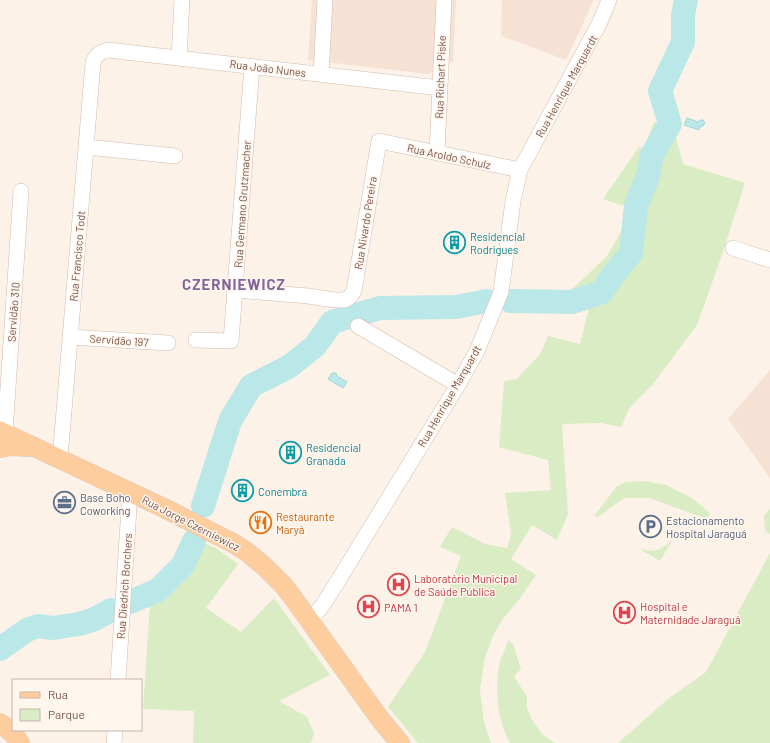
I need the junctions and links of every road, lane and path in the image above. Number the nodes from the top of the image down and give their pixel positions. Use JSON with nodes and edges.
{"nodes":[{"id":1,"x":182,"y":0,"type":"edge"},
{"id":2,"x":325,"y":0,"type":"edge"},
{"id":3,"x":444,"y":0,"type":"edge"},
{"id":4,"x":609,"y":0,"type":"edge"},
{"id":5,"x":97,"y":54,"type":"joint"},
{"id":6,"x":179,"y":58,"type":"junction"},
{"id":7,"x":252,"y":66,"type":"junction"},
{"id":8,"x":321,"y":74,"type":"junction"},
{"id":9,"x":440,"y":88,"type":"junction"},
{"id":10,"x":379,"y":141,"type":"joint"},
{"id":11,"x":86,"y":147,"type":"junction"},
{"id":12,"x":437,"y":153,"type":"junction"},
{"id":13,"x":175,"y":156,"type":"dead end"},
{"id":14,"x":520,"y":170,"type":"junction"},
{"id":15,"x":21,"y":191,"type":"dead end"},
{"id":16,"x":733,"y":248,"type":"dead end"},
{"id":17,"x":770,"y":260,"type":"edge"},
{"id":18,"x":235,"y":290,"type":"junction"},
{"id":19,"x":358,"y":326,"type":"dead end"},
{"id":20,"x":70,"y":337,"type":"junction"},
{"id":21,"x":196,"y":340,"type":"dead end"},
{"id":22,"x":168,"y":343,"type":"dead end"},
{"id":23,"x":458,"y":385,"type":"junction"},
{"id":24,"x":2,"y":437,"type":"edge"},
{"id":25,"x":60,"y":459,"type":"junction"},
{"id":26,"x":130,"y":492,"type":"junction"},
{"id":27,"x":310,"y":622,"type":"junction"},
{"id":28,"x":118,"y":679,"type":"edge"},
{"id":29,"x":0,"y":723,"type":"edge"},
{"id":30,"x":115,"y":731,"type":"edge"},
{"id":31,"x":20,"y":743,"type":"edge"},
{"id":32,"x":114,"y":743,"type":"edge"},
{"id":33,"x":400,"y":743,"type":"edge"}],
"edges":[{"from":1,"to":6,"type":"street"},
{"from":2,"to":8,"type":"street"},
{"from":3,"to":9,"type":"street","name":"Rua Richart Piske"},
{"from":4,"to":14,"type":"street","name":"Rua Henrique Marquardt"},
{"from":5,"to":6,"type":"street","name":"Rua João Nunes"},
{"from":5,"to":11,"type":"street","name":"Rua Francisco Todt"},
{"from":6,"to":7,"type":"street","name":"Rua João Nunes"},
{"from":7,"to":8,"type":"street","name":"Rua João Nunes"},
{"from":7,"to":18,"type":"street","name":"Rua Germano Grutzmacher"},
{"from":8,"to":9,"type":"street","name":"Rua João Nunes"},
{"from":9,"to":12,"type":"street","name":"Rua Richart Piske"},
{"from":10,"to":12,"type":"street","name":"Rua Aroldo Schulz"},
{"from":10,"to":18,"type":"street","name":"Rua Nivardo Pereira"},
{"from":11,"to":13,"type":"street"},
{"from":11,"to":20,"type":"street","name":"Rua Francisco Todt"},
{"from":12,"to":14,"type":"street","name":"Rua Aroldo Schulz"},
{"from":14,"to":23,"type":"street","name":"Rua Henrique Marquardt"},
{"from":15,"to":24,"type":"street","name":"Servidão 310"},
{"from":16,"to":17,"type":"street"},
{"from":18,"to":21,"type":"street","name":"Rua Germano Grutzmacher"},
{"from":19,"to":23,"type":"street"},
{"from":20,"to":22,"type":"street","name":"Servidão 197"},
{"from":20,"to":25,"type":"street","name":"Rua Francisco Todt"},
{"from":23,"to":27,"type":"street","name":"Rua Henrique Marquardt"},
{"from":24,"to":25,"type":"main road","name":"Rua Jorge Czerniewicz"},
{"from":25,"to":26,"type":"main road","name":"Rua Jorge Czerniewicz"},
{"from":26,"to":27,"type":"main road","name":"Rua Jorge Czerniewicz"},
{"from":26,"to":28,"type":"street","name":"Rua Diedrich Borchers"},
{"from":27,"to":33,"type":"main road","name":"Rua Jorge Czerniewicz"},
{"from":29,"to":31,"type":"main road"},
{"from":30,"to":32,"type":"street"}]}
